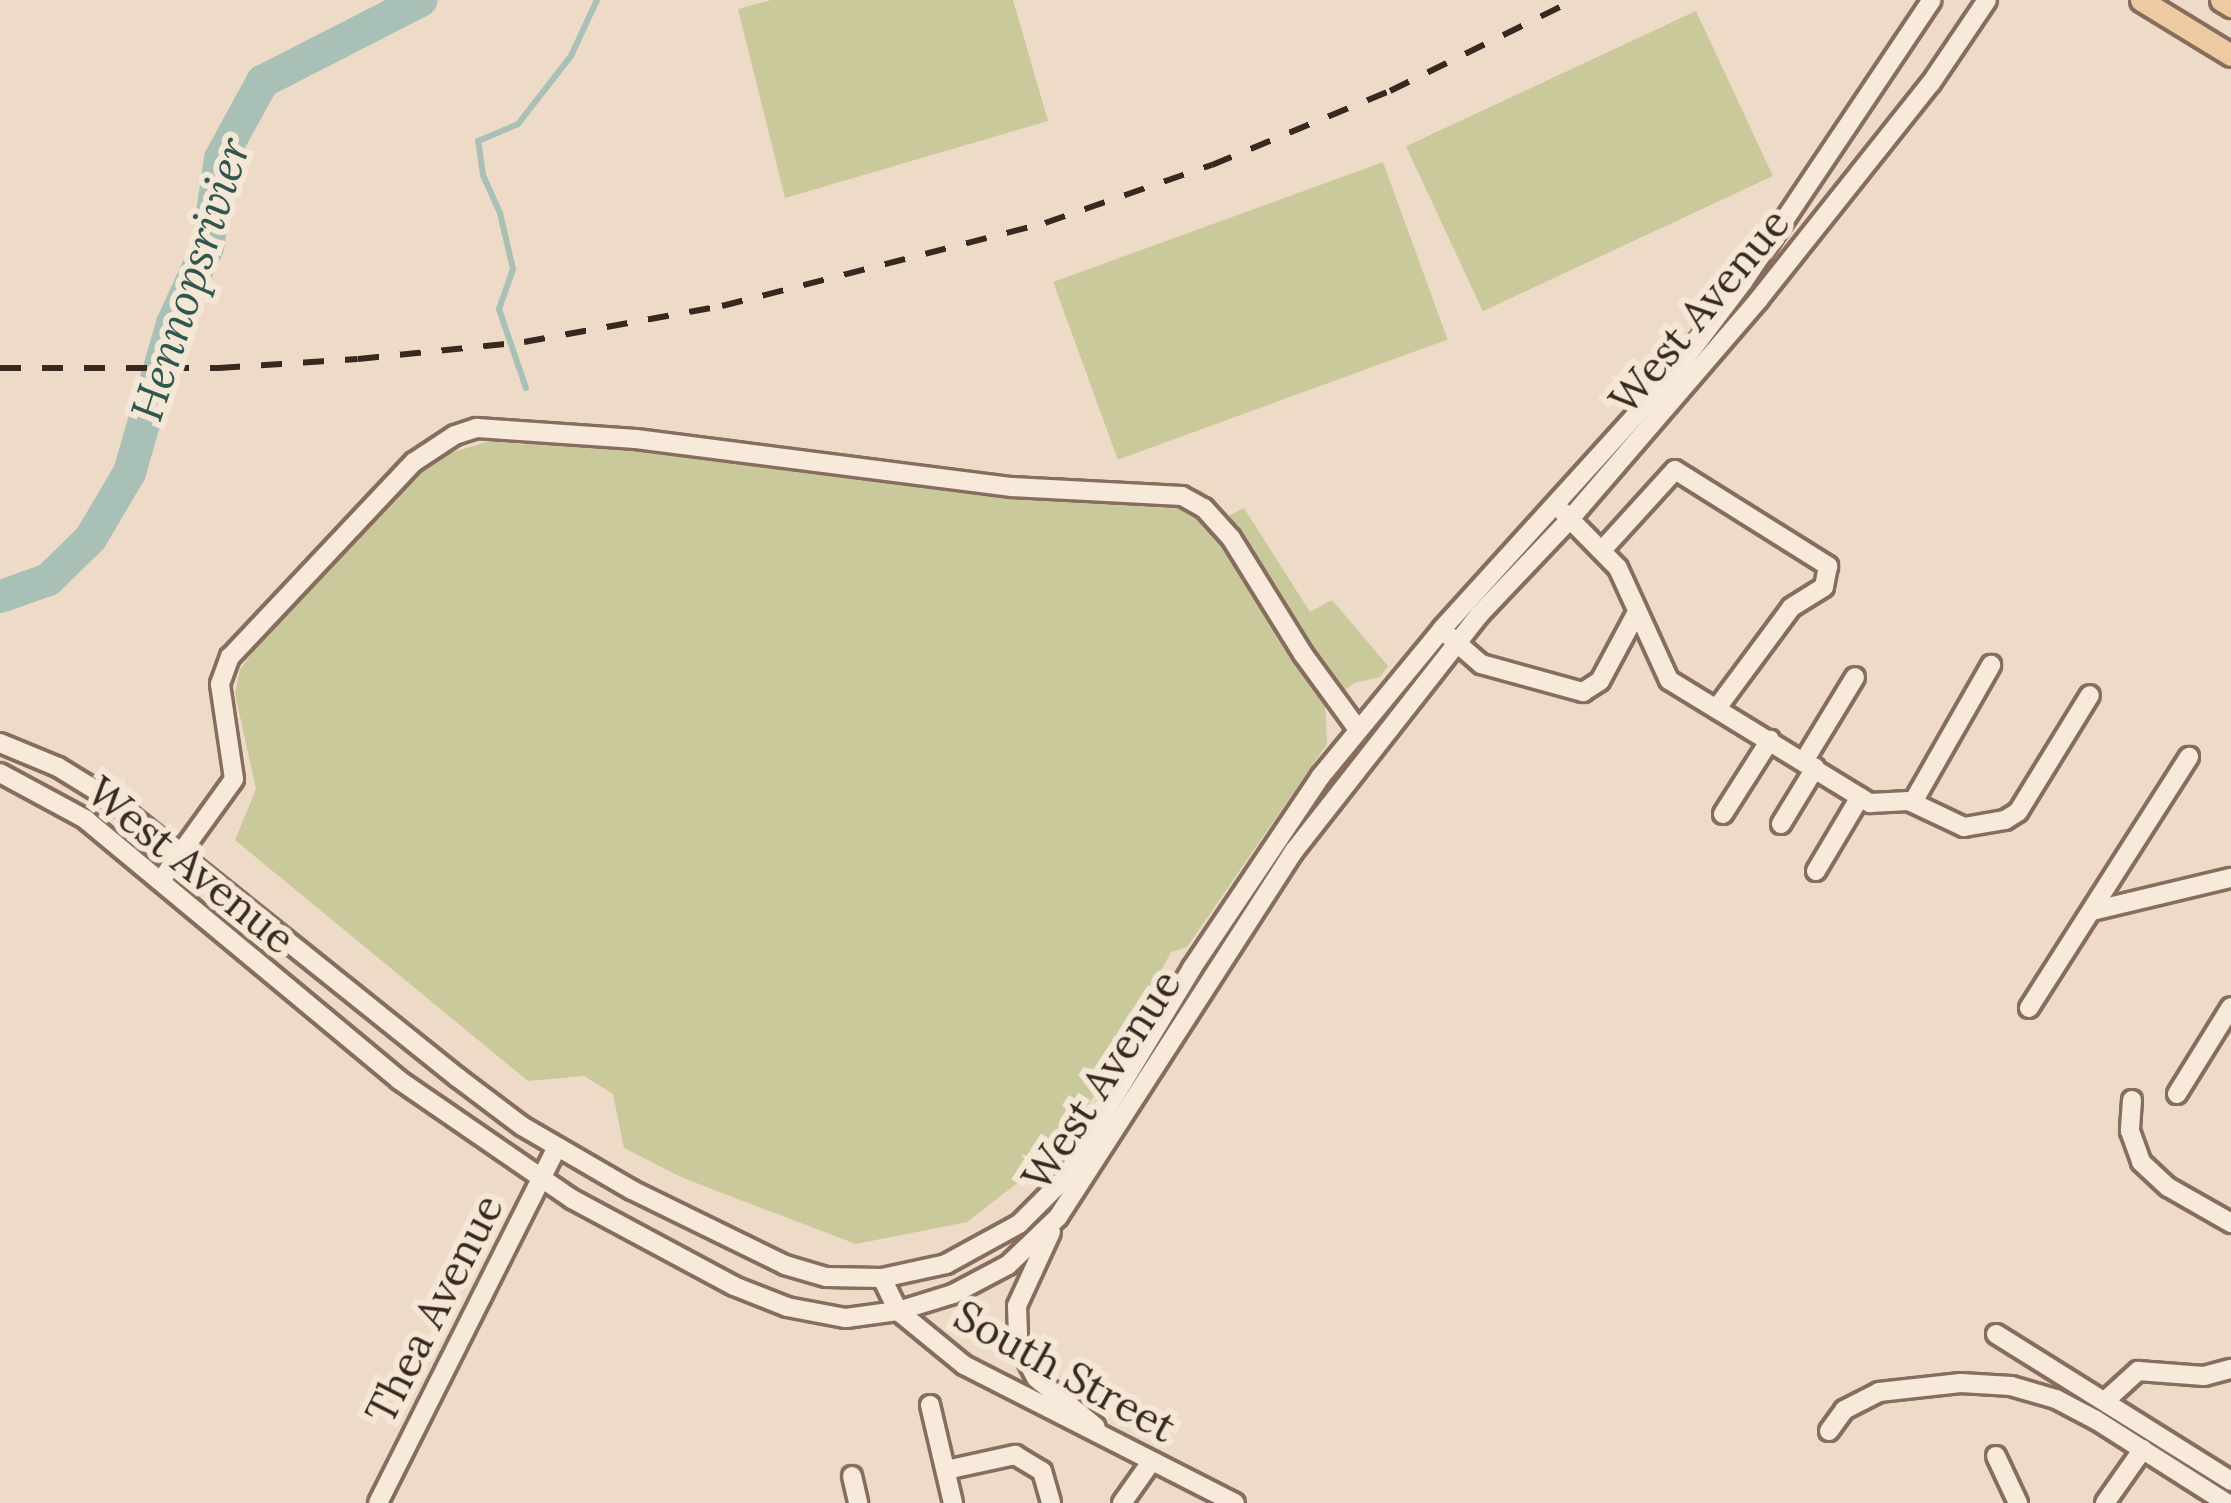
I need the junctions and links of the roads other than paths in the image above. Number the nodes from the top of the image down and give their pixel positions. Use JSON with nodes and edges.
{"nodes":[{"id":1,"x":1932,"y":0,"type":"edge"},
{"id":2,"x":1988,"y":0,"type":"edge"},
{"id":3,"x":2141,"y":0,"type":"edge"},
{"id":4,"x":2221,"y":0,"type":"edge"},
{"id":5,"x":2231,"y":6,"type":"edge"},
{"id":6,"x":2231,"y":55,"type":"edge"},
{"id":7,"x":1555,"y":504,"type":"junction"},
{"id":8,"x":1570,"y":519,"type":"junction"},
{"id":9,"x":1604,"y":548,"type":"junction"},
{"id":10,"x":1637,"y":612,"type":"junction"},
{"id":11,"x":1449,"y":636,"type":"junction"},
{"id":12,"x":1990,"y":665,"type":"dead end"},
{"id":13,"x":1855,"y":676,"type":"dead end"},
{"id":14,"x":2090,"y":695,"type":"dead end"},
{"id":15,"x":1718,"y":708,"type":"junction"},
{"id":16,"x":1357,"y":728,"type":"junction"},
{"id":17,"x":1770,"y":740,"type":"junction"},
{"id":18,"x":0,"y":743,"type":"edge"},
{"id":19,"x":2188,"y":757,"type":"dead end"},
{"id":20,"x":1810,"y":764,"type":"junction"},
{"id":21,"x":0,"y":773,"type":"edge"},
{"id":22,"x":1860,"y":797,"type":"junction"},
{"id":23,"x":1913,"y":802,"type":"junction"},
{"id":24,"x":1723,"y":814,"type":"dead end"},
{"id":25,"x":1781,"y":824,"type":"dead end"},
{"id":26,"x":181,"y":854,"type":"junction"},
{"id":27,"x":1816,"y":871,"type":"dead end"},
{"id":28,"x":2231,"y":878,"type":"edge"},
{"id":29,"x":161,"y":879,"type":"junction"},
{"id":30,"x":2092,"y":911,"type":"junction"},
{"id":31,"x":2231,"y":1007,"type":"edge"},
{"id":32,"x":2029,"y":1008,"type":"dead end"},
{"id":33,"x":2177,"y":1094,"type":"dead end"},
{"id":34,"x":2132,"y":1100,"type":"dead end"},
{"id":35,"x":557,"y":1147,"type":"junction"},
{"id":36,"x":540,"y":1180,"type":"junction"},
{"id":37,"x":1058,"y":1217,"type":"junction"},
{"id":38,"x":2231,"y":1223,"type":"edge"},
{"id":39,"x":882,"y":1278,"type":"junction"},
{"id":40,"x":898,"y":1310,"type":"junction"},
{"id":41,"x":1996,"y":1334,"type":"dead end"},
{"id":42,"x":2231,"y":1369,"type":"edge"},
{"id":43,"x":2105,"y":1401,"type":"junction"},
{"id":44,"x":930,"y":1405,"type":"dead end"},
{"id":45,"x":1829,"y":1430,"type":"dead end"},
{"id":46,"x":1122,"y":1448,"type":"junction"},
{"id":47,"x":2144,"y":1450,"type":"junction"},
{"id":48,"x":1996,"y":1456,"type":"dead end"},
{"id":49,"x":1151,"y":1462,"type":"junction"},
{"id":50,"x":946,"y":1470,"type":"junction"},
{"id":51,"x":852,"y":1476,"type":"dead end"},
{"id":52,"x":2231,"y":1481,"type":"edge"},
{"id":53,"x":1126,"y":1500,"type":"edge"},
{"id":54,"x":378,"y":1503,"type":"edge"},
{"id":55,"x":858,"y":1503,"type":"edge"},
{"id":56,"x":953,"y":1503,"type":"edge"},
{"id":57,"x":1052,"y":1503,"type":"edge"},
{"id":58,"x":1235,"y":1503,"type":"edge"},
{"id":59,"x":2018,"y":1503,"type":"edge"},
{"id":60,"x":2104,"y":1503,"type":"edge"},
{"id":61,"x":2227,"y":1503,"type":"edge"}],
"edges":[{"from":1,"to":7,"type":"street","name":"West Avenue"},
{"from":2,"to":8,"type":"street","name":"West Avenue"},
{"from":3,"to":6,"type":"main road"},
{"from":4,"to":5,"type":"main road"},
{"from":7,"to":8,"type":"street"},
{"from":7,"to":11,"type":"street","name":"West Avenue"},
{"from":8,"to":9,"type":"street"},
{"from":8,"to":11,"type":"street","name":"West Avenue"},
{"from":9,"to":10,"type":"street"},
{"from":9,"to":15,"type":"street"},
{"from":10,"to":11,"type":"street"},
{"from":10,"to":15,"type":"street"},
{"from":11,"to":16,"type":"street","name":"West Avenue"},
{"from":11,"to":37,"type":"street","name":"West Avenue"},
{"from":12,"to":23,"type":"street"},
{"from":13,"to":20,"type":"street"},
{"from":14,"to":23,"type":"street"},
{"from":15,"to":17,"type":"street"},
{"from":16,"to":26,"type":"street"},
{"from":16,"to":39,"type":"street","name":"West Avenue"},
{"from":17,"to":20,"type":"street"},
{"from":17,"to":24,"type":"street"},
{"from":18,"to":26,"type":"street","name":"West Avenue"},
{"from":19,"to":30,"type":"street"},
{"from":20,"to":22,"type":"street"},
{"from":20,"to":25,"type":"street"},
{"from":21,"to":29,"type":"street","name":"West Avenue"},
{"from":22,"to":23,"type":"street"},
{"from":22,"to":27,"type":"street"},
{"from":26,"to":29,"type":"street"},
{"from":26,"to":35,"type":"street","name":"West Avenue"},
{"from":28,"to":30,"type":"street"},
{"from":29,"to":36,"type":"street","name":"West Avenue"},
{"from":30,"to":32,"type":"street"},
{"from":31,"to":33,"type":"street"},
{"from":34,"to":38,"type":"street"},
{"from":35,"to":36,"type":"street","name":"Thea Avenue"},
{"from":35,"to":39,"type":"street","name":"West Avenue"},
{"from":36,"to":40,"type":"street","name":"West Avenue"},
{"from":36,"to":54,"type":"street","name":"Thea Avenue"},
{"from":37,"to":40,"type":"street","name":"West Avenue"},
{"from":37,"to":46,"type":"street"},
{"from":39,"to":40,"type":"street","name":"South Street"},
{"from":40,"to":46,"type":"street","name":"South Street"},
{"from":41,"to":43,"type":"street"},
{"from":42,"to":43,"type":"street"},
{"from":43,"to":52,"type":"street"},
{"from":44,"to":50,"type":"street"},
{"from":45,"to":47,"type":"street"},
{"from":46,"to":49,"type":"street","name":"South Street"},
{"from":47,"to":60,"type":"street"},
{"from":47,"to":61,"type":"street"},
{"from":48,"to":59,"type":"street"},
{"from":49,"to":53,"type":"street"},
{"from":49,"to":58,"type":"street","name":"South Street"},
{"from":50,"to":56,"type":"street"},
{"from":50,"to":57,"type":"street"},
{"from":51,"to":55,"type":"street"}]}
